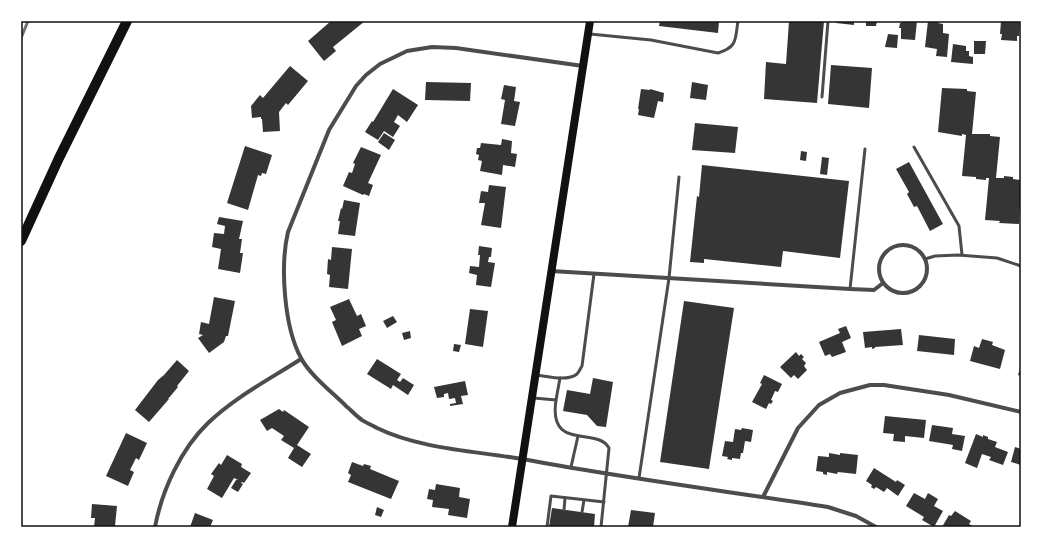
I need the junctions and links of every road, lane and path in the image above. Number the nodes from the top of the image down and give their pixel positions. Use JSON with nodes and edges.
{"nodes":[{"id":1,"x":127,"y":21,"type":"edge"},
{"id":2,"x":590,"y":21,"type":"edge"},
{"id":3,"x":738,"y":21,"type":"edge"},
{"id":4,"x":828,"y":21,"type":"edge"},
{"id":5,"x":588,"y":34,"type":"junction"},
{"id":6,"x":583,"y":66,"type":"junction"},
{"id":7,"x":822,"y":97,"type":"dead end"},
{"id":8,"x":914,"y":147,"type":"dead end"},
{"id":9,"x":865,"y":149,"type":"dead end"},
{"id":10,"x":679,"y":178,"type":"dead end"},
{"id":11,"x":21,"y":241,"type":"edge"},
{"id":12,"x":962,"y":255,"type":"junction"},
{"id":13,"x":925,"y":259,"type":"junction"},
{"id":14,"x":1021,"y":266,"type":"edge"},
{"id":15,"x":551,"y":271,"type":"junction"},
{"id":16,"x":594,"y":274,"type":"junction"},
{"id":17,"x":669,"y":278,"type":"junction"},
{"id":18,"x":884,"y":283,"type":"junction"},
{"id":19,"x":850,"y":289,"type":"junction"},
{"id":20,"x":301,"y":359,"type":"junction"},
{"id":21,"x":536,"y":375,"type":"junction"},
{"id":22,"x":560,"y":378,"type":"junction"},
{"id":23,"x":532,"y":398,"type":"junction"},
{"id":24,"x":556,"y":400,"type":"junction"},
{"id":25,"x":1021,"y":412,"type":"edge"},
{"id":26,"x":578,"y":436,"type":"junction"},
{"id":27,"x":522,"y":460,"type":"junction"},
{"id":28,"x":571,"y":468,"type":"junction"},
{"id":29,"x":606,"y":473,"type":"junction"},
{"id":30,"x":639,"y":478,"type":"junction"},
{"id":31,"x":763,"y":497,"type":"junction"},
{"id":32,"x":566,"y":498,"type":"junction"},
{"id":33,"x":584,"y":500,"type":"junction"},
{"id":34,"x":604,"y":502,"type":"junction"},
{"id":35,"x":564,"y":510,"type":"dead end"},
{"id":36,"x":582,"y":512,"type":"dead end"},
{"id":37,"x":868,"y":525,"type":"edge"},
{"id":38,"x":155,"y":527,"type":"edge"},
{"id":39,"x":512,"y":527,"type":"edge"},
{"id":40,"x":547,"y":527,"type":"edge"},
{"id":41,"x":601,"y":527,"type":"edge"},
{"id":42,"x":876,"y":527,"type":"edge"}],
"edges":[{"from":1,"to":11,"type":"main road"},
{"from":2,"to":5,"type":"main road"},
{"from":3,"to":5,"type":"lane"},
{"from":4,"to":7,"type":"lane"},
{"from":5,"to":6,"type":"main road"},
{"from":6,"to":15,"type":"main road"},
{"from":6,"to":20,"type":"street"},
{"from":8,"to":12,"type":"lane"},
{"from":9,"to":19,"type":"lane"},
{"from":10,"to":17,"type":"lane"},
{"from":12,"to":13,"type":"lane"},
{"from":12,"to":14,"type":"lane"},
{"from":13,"to":18,"type":"street"},
{"from":13,"to":18,"type":"street"},
{"from":15,"to":16,"type":"street"},
{"from":15,"to":21,"type":"main road"},
{"from":16,"to":17,"type":"street"},
{"from":16,"to":22,"type":"lane"},
{"from":17,"to":19,"type":"street"},
{"from":17,"to":30,"type":"lane"},
{"from":18,"to":19,"type":"street"},
{"from":20,"to":27,"type":"street"},
{"from":20,"to":38,"type":"street"},
{"from":21,"to":22,"type":"lane"},
{"from":21,"to":23,"type":"main road"},
{"from":22,"to":24,"type":"lane"},
{"from":23,"to":24,"type":"lane"},
{"from":23,"to":27,"type":"main road"},
{"from":24,"to":26,"type":"lane"},
{"from":25,"to":31,"type":"street"},
{"from":26,"to":28,"type":"lane"},
{"from":26,"to":29,"type":"lane"},
{"from":27,"to":28,"type":"street"},
{"from":27,"to":39,"type":"main road"},
{"from":28,"to":29,"type":"street"},
{"from":29,"to":30,"type":"street"},
{"from":29,"to":34,"type":"lane"},
{"from":30,"to":31,"type":"street"},
{"from":31,"to":37,"type":"street"},
{"from":32,"to":33,"type":"lane"},
{"from":32,"to":35,"type":"lane"},
{"from":32,"to":40,"type":"lane"},
{"from":33,"to":34,"type":"lane"},
{"from":33,"to":36,"type":"lane"},
{"from":34,"to":41,"type":"lane"},
{"from":37,"to":42,"type":"street"}]}
